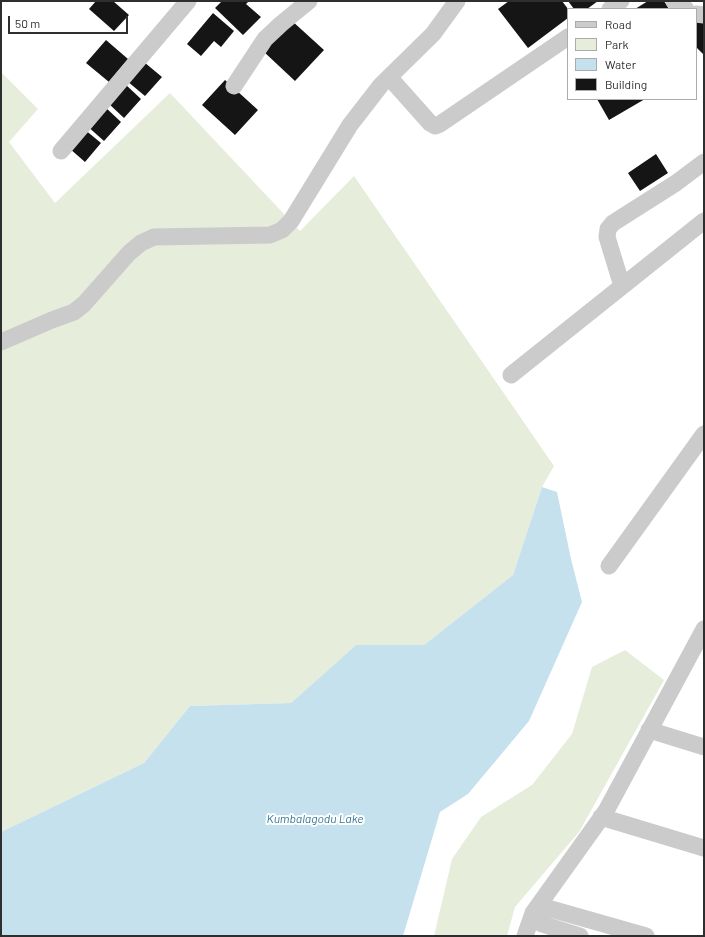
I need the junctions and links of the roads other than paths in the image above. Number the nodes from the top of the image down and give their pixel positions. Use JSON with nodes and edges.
{"nodes":[{"id":1,"x":188,"y":1,"type":"edge"},
{"id":2,"x":457,"y":1,"type":"edge"},
{"id":3,"x":621,"y":1,"type":"edge"},
{"id":4,"x":674,"y":1,"type":"edge"},
{"id":5,"x":298,"y":4,"type":"edge"},
{"id":6,"x":611,"y":8,"type":"edge"},
{"id":7,"x":684,"y":8,"type":"edge"},
{"id":8,"x":567,"y":38,"type":"edge"},
{"id":9,"x":389,"y":77,"type":"junction"},
{"id":10,"x":234,"y":86,"type":"dead end"},
{"id":11,"x":61,"y":151,"type":"dead end"},
{"id":12,"x":704,"y":162,"type":"edge"},
{"id":13,"x":704,"y":221,"type":"edge"},
{"id":14,"x":622,"y":286,"type":"junction"},
{"id":15,"x":1,"y":342,"type":"edge"},
{"id":16,"x":511,"y":375,"type":"dead end"},
{"id":17,"x":704,"y":434,"type":"edge"},
{"id":18,"x":609,"y":566,"type":"dead end"},
{"id":19,"x":704,"y":629,"type":"edge"},
{"id":20,"x":698,"y":653,"type":"edge"},
{"id":21,"x":649,"y":730,"type":"junction"},
{"id":22,"x":704,"y":747,"type":"edge"},
{"id":23,"x":601,"y":817,"type":"junction"},
{"id":24,"x":704,"y":848,"type":"edge"},
{"id":25,"x":533,"y":913,"type":"junction"},
{"id":26,"x":525,"y":936,"type":"edge"},
{"id":27,"x":580,"y":936,"type":"edge"},
{"id":28,"x":646,"y":936,"type":"edge"}],
"edges":[{"from":1,"to":11,"type":"street"},
{"from":2,"to":9,"type":"street"},
{"from":3,"to":6,"type":"street"},
{"from":4,"to":7,"type":"street"},
{"from":5,"to":10,"type":"street"},
{"from":8,"to":9,"type":"street"},
{"from":9,"to":15,"type":"street"},
{"from":12,"to":14,"type":"street"},
{"from":13,"to":14,"type":"street"},
{"from":14,"to":16,"type":"street"},
{"from":17,"to":18,"type":"street"},
{"from":19,"to":20,"type":"street"},
{"from":20,"to":21,"type":"street"},
{"from":21,"to":22,"type":"street"},
{"from":21,"to":23,"type":"street"},
{"from":23,"to":24,"type":"street"},
{"from":23,"to":25,"type":"street"},
{"from":25,"to":26,"type":"street"},
{"from":25,"to":27,"type":"street"},
{"from":25,"to":28,"type":"street"}]}
